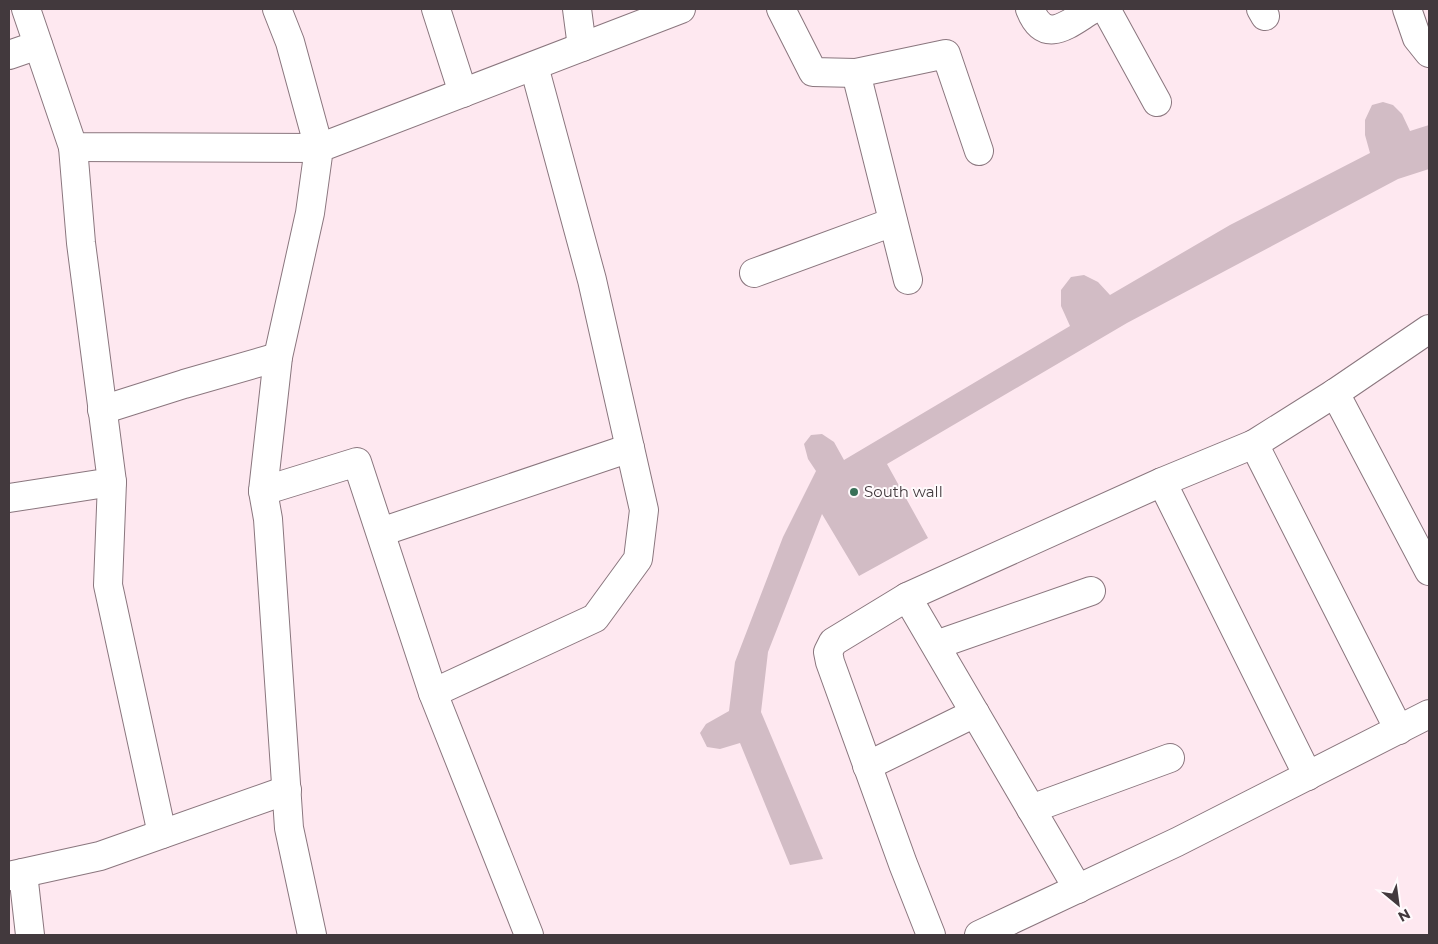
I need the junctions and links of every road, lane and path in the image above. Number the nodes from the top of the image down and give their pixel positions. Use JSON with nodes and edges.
{"nodes":[{"id":1,"x":26,"y":9,"type":"edge"},
{"id":2,"x":277,"y":9,"type":"edge"},
{"id":3,"x":436,"y":9,"type":"edge"},
{"id":4,"x":577,"y":9,"type":"edge"},
{"id":5,"x":681,"y":9,"type":"edge"},
{"id":6,"x":781,"y":9,"type":"edge"},
{"id":7,"x":1030,"y":9,"type":"edge"},
{"id":8,"x":1093,"y":9,"type":"edge"},
{"id":9,"x":1106,"y":9,"type":"edge"},
{"id":10,"x":1408,"y":9,"type":"edge"},
{"id":11,"x":38,"y":45,"type":"junction"},
{"id":12,"x":582,"y":47,"type":"junction"},
{"id":13,"x":1429,"y":53,"type":"edge"},
{"id":14,"x":9,"y":55,"type":"edge"},
{"id":15,"x":534,"y":66,"type":"junction"},
{"id":16,"x":856,"y":73,"type":"junction"},
{"id":17,"x":463,"y":93,"type":"junction"},
{"id":18,"x":1158,"y":102,"type":"dead end"},
{"id":19,"x":73,"y":147,"type":"junction"},
{"id":20,"x":319,"y":148,"type":"junction"},
{"id":21,"x":979,"y":151,"type":"dead end"},
{"id":22,"x":893,"y":222,"type":"junction"},
{"id":23,"x":754,"y":273,"type":"dead end"},
{"id":24,"x":908,"y":280,"type":"dead end"},
{"id":25,"x":1429,"y":329,"type":"edge"},
{"id":26,"x":278,"y":357,"type":"junction"},
{"id":27,"x":1335,"y":393,"type":"junction"},
{"id":28,"x":102,"y":410,"type":"junction"},
{"id":29,"x":1254,"y":444,"type":"junction"},
{"id":30,"x":630,"y":448,"type":"junction"},
{"id":31,"x":112,"y":482,"type":"junction"},
{"id":32,"x":1162,"y":482,"type":"junction"},
{"id":33,"x":263,"y":491,"type":"junction"},
{"id":34,"x":9,"y":498,"type":"edge"},
{"id":35,"x":380,"y":532,"type":"junction"},
{"id":36,"x":1429,"y":571,"type":"edge"},
{"id":37,"x":1091,"y":591,"type":"dead end"},
{"id":38,"x":908,"y":597,"type":"junction"},
{"id":39,"x":936,"y":645,"type":"junction"},
{"id":40,"x":433,"y":693,"type":"junction"},
{"id":41,"x":975,"y":713,"type":"junction"},
{"id":42,"x":1429,"y":714,"type":"edge"},
{"id":43,"x":1399,"y":730,"type":"junction"},
{"id":44,"x":1170,"y":758,"type":"dead end"},
{"id":45,"x":867,"y":766,"type":"junction"},
{"id":46,"x":1308,"y":776,"type":"junction"},
{"id":47,"x":286,"y":790,"type":"junction"},
{"id":48,"x":1031,"y":809,"type":"junction"},
{"id":49,"x":162,"y":834,"type":"junction"},
{"id":50,"x":16,"y":874,"type":"edge"},
{"id":51,"x":1078,"y":889,"type":"junction"},
{"id":52,"x":30,"y":935,"type":"edge"},
{"id":53,"x":312,"y":935,"type":"edge"},
{"id":54,"x":529,"y":935,"type":"edge"},
{"id":55,"x":931,"y":935,"type":"edge"},
{"id":56,"x":979,"y":935,"type":"edge"}],
"edges":[{"from":1,"to":11,"type":"street"},
{"from":2,"to":20,"type":"street"},
{"from":3,"to":17,"type":"street"},
{"from":4,"to":12,"type":"street"},
{"from":5,"to":12,"type":"street"},
{"from":6,"to":16,"type":"street"},
{"from":7,"to":8,"type":"street"},
{"from":9,"to":18,"type":"street"},
{"from":10,"to":13,"type":"street"},
{"from":11,"to":14,"type":"street"},
{"from":11,"to":19,"type":"street"},
{"from":12,"to":15,"type":"street"},
{"from":15,"to":17,"type":"street"},
{"from":15,"to":30,"type":"street"},
{"from":16,"to":21,"type":"street"},
{"from":16,"to":22,"type":"street"},
{"from":17,"to":20,"type":"street"},
{"from":19,"to":20,"type":"street"},
{"from":19,"to":28,"type":"street"},
{"from":20,"to":26,"type":"street"},
{"from":22,"to":23,"type":"street"},
{"from":22,"to":24,"type":"street"},
{"from":25,"to":27,"type":"street"},
{"from":26,"to":28,"type":"street"},
{"from":26,"to":33,"type":"street"},
{"from":27,"to":29,"type":"street"},
{"from":27,"to":36,"type":"street"},
{"from":28,"to":31,"type":"street"},
{"from":29,"to":32,"type":"street"},
{"from":29,"to":43,"type":"street"},
{"from":30,"to":35,"type":"street"},
{"from":30,"to":40,"type":"street"},
{"from":31,"to":34,"type":"street"},
{"from":31,"to":49,"type":"street"},
{"from":32,"to":38,"type":"street"},
{"from":32,"to":46,"type":"street"},
{"from":33,"to":35,"type":"street"},
{"from":33,"to":47,"type":"street"},
{"from":35,"to":40,"type":"street"},
{"from":37,"to":39,"type":"street"},
{"from":38,"to":39,"type":"street"},
{"from":38,"to":45,"type":"street"},
{"from":39,"to":41,"type":"street"},
{"from":40,"to":54,"type":"street"},
{"from":41,"to":45,"type":"street"},
{"from":41,"to":48,"type":"street"},
{"from":42,"to":43,"type":"street"},
{"from":43,"to":46,"type":"street"},
{"from":44,"to":48,"type":"street"},
{"from":45,"to":55,"type":"street"},
{"from":46,"to":51,"type":"street"},
{"from":47,"to":49,"type":"street"},
{"from":47,"to":53,"type":"street"},
{"from":48,"to":51,"type":"street"},
{"from":49,"to":50,"type":"street"},
{"from":50,"to":52,"type":"street"},
{"from":51,"to":56,"type":"street"}]}
